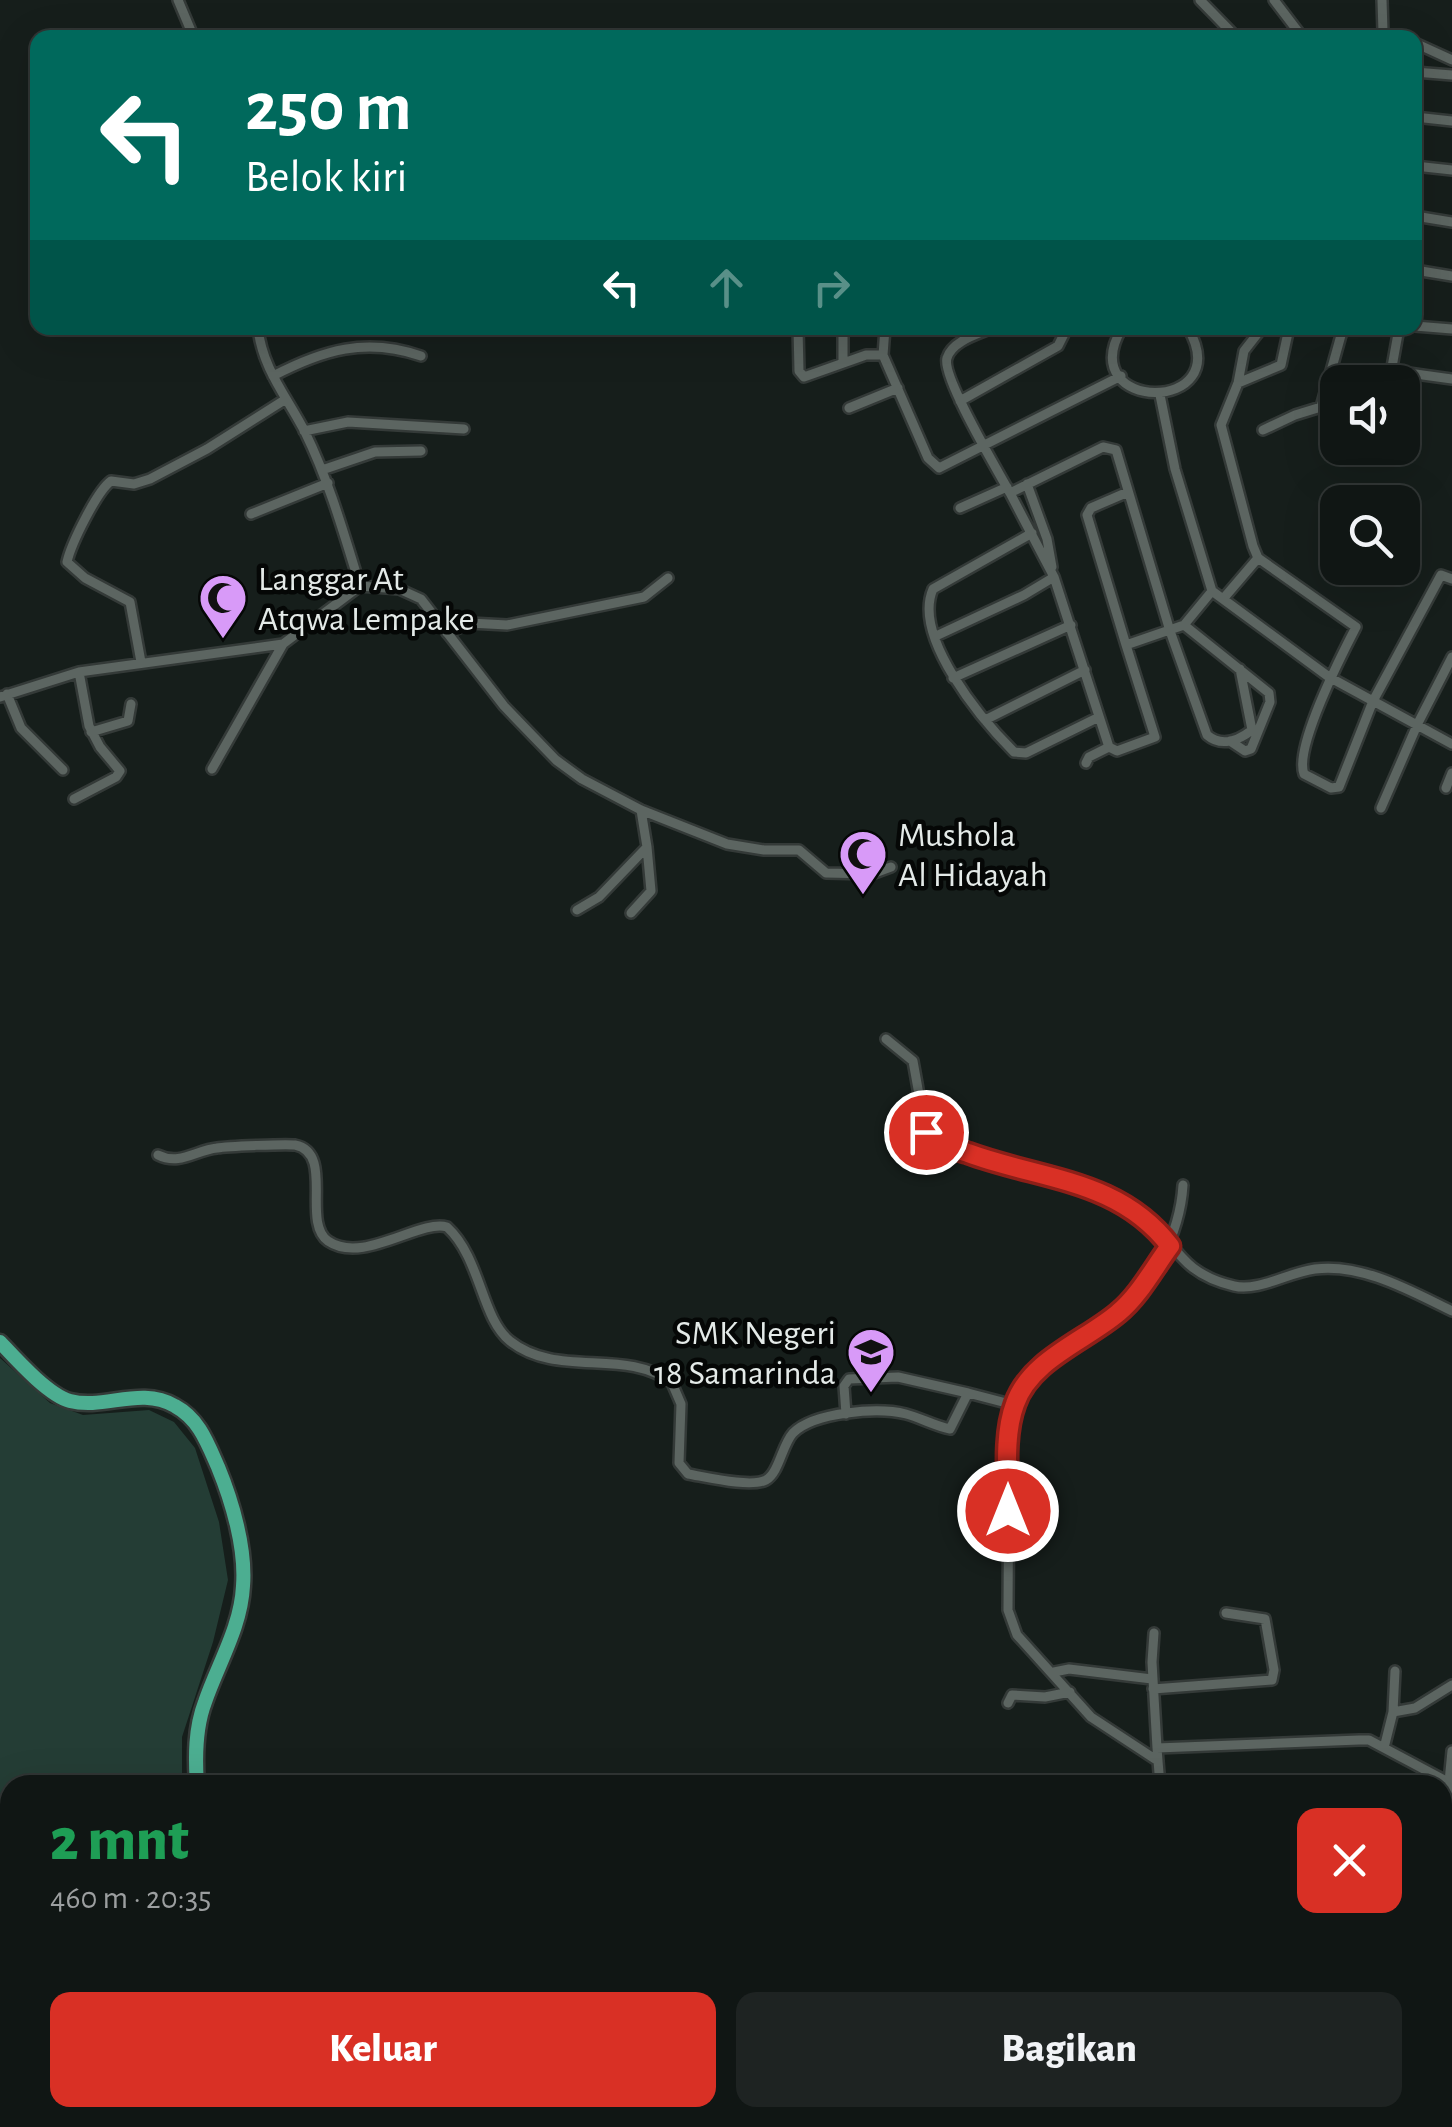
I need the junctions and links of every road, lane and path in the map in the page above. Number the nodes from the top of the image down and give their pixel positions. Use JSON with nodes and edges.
{"nodes":[{"id":1,"x":178,"y":0,"type":"edge"},
{"id":2,"x":1200,"y":0,"type":"edge"},
{"id":3,"x":1274,"y":0,"type":"edge"},
{"id":4,"x":1382,"y":0,"type":"edge"},
{"id":5,"x":191,"y":30,"type":"edge"},
{"id":6,"x":1229,"y":30,"type":"edge"},
{"id":7,"x":1297,"y":30,"type":"edge"},
{"id":8,"x":1383,"y":30,"type":"edge"},
{"id":9,"x":1422,"y":46,"type":"edge"},
{"id":10,"x":1452,"y":60,"type":"edge"},
{"id":11,"x":1422,"y":73,"type":"edge"},
{"id":12,"x":1452,"y":75,"type":"edge"},
{"id":13,"x":1422,"y":118,"type":"edge"},
{"id":14,"x":1452,"y":121,"type":"edge"},
{"id":15,"x":1422,"y":167,"type":"edge"},
{"id":16,"x":1452,"y":170,"type":"edge"},
{"id":17,"x":1422,"y":217,"type":"edge"},
{"id":18,"x":1452,"y":222,"type":"edge"},
{"id":19,"x":1422,"y":271,"type":"edge"},
{"id":20,"x":1452,"y":276,"type":"edge"},
{"id":21,"x":1422,"y":327,"type":"edge"},
{"id":22,"x":1452,"y":330,"type":"edge"},
{"id":23,"x":259,"y":335,"type":"edge"},
{"id":24,"x":798,"y":335,"type":"edge"},
{"id":25,"x":843,"y":335,"type":"edge"},
{"id":26,"x":885,"y":335,"type":"edge"},
{"id":27,"x":978,"y":335,"type":"edge"},
{"id":28,"x":1064,"y":335,"type":"edge"},
{"id":29,"x":1120,"y":335,"type":"edge"},
{"id":30,"x":1192,"y":335,"type":"edge"},
{"id":31,"x":1256,"y":335,"type":"edge"},
{"id":32,"x":1287,"y":335,"type":"edge"},
{"id":33,"x":1341,"y":335,"type":"edge"},
{"id":34,"x":1398,"y":335,"type":"edge"},
{"id":35,"x":884,"y":355,"type":"junction"},
{"id":36,"x":422,"y":356,"type":"dead end"},
{"id":37,"x":843,"y":363,"type":"junction"},
{"id":38,"x":273,"y":376,"type":"junction"},
{"id":39,"x":1121,"y":376,"type":"junction"},
{"id":40,"x":1452,"y":379,"type":"edge"},
{"id":41,"x":1238,"y":383,"type":"junction"},
{"id":42,"x":898,"y":388,"type":"junction"},
{"id":43,"x":1160,"y":395,"type":"junction"},
{"id":44,"x":286,"y":399,"type":"junction"},
{"id":45,"x":960,"y":401,"type":"junction"},
{"id":46,"x":849,"y":408,"type":"dead end"},
{"id":47,"x":464,"y":429,"type":"dead end"},
{"id":48,"x":1263,"y":430,"type":"dead end"},
{"id":49,"x":304,"y":431,"type":"junction"},
{"id":50,"x":985,"y":446,"type":"junction"},
{"id":51,"x":420,"y":451,"type":"dead end"},
{"id":52,"x":322,"y":470,"type":"junction"},
{"id":53,"x":328,"y":484,"type":"junction"},
{"id":54,"x":1027,"y":484,"type":"junction"},
{"id":55,"x":1008,"y":490,"type":"junction"},
{"id":56,"x":1128,"y":492,"type":"junction"},
{"id":57,"x":960,"y":508,"type":"dead end"},
{"id":58,"x":250,"y":514,"type":"dead end"},
{"id":59,"x":1032,"y":533,"type":"junction"},
{"id":60,"x":1258,"y":558,"type":"junction"},
{"id":61,"x":1053,"y":576,"type":"junction"},
{"id":62,"x":1447,"y":577,"type":"edge"},
{"id":63,"x":668,"y":578,"type":"dead end"},
{"id":64,"x":360,"y":586,"type":"junction"},
{"id":65,"x":1212,"y":591,"type":"junction"},
{"id":66,"x":1223,"y":600,"type":"junction"},
{"id":67,"x":1071,"y":625,"type":"junction"},
{"id":68,"x":1184,"y":625,"type":"junction"},
{"id":69,"x":1170,"y":630,"type":"junction"},
{"id":70,"x":447,"y":634,"type":"junction"},
{"id":71,"x":936,"y":636,"type":"junction"},
{"id":72,"x":283,"y":644,"type":"junction"},
{"id":73,"x":1126,"y":645,"type":"junction"},
{"id":74,"x":1452,"y":657,"type":"edge"},
{"id":75,"x":140,"y":662,"type":"junction"},
{"id":76,"x":1240,"y":669,"type":"junction"},
{"id":77,"x":1085,"y":670,"type":"junction"},
{"id":78,"x":79,"y":672,"type":"junction"},
{"id":79,"x":1329,"y":677,"type":"junction"},
{"id":80,"x":953,"y":678,"type":"junction"},
{"id":81,"x":3,"y":695,"type":"edge"},
{"id":82,"x":1373,"y":701,"type":"junction"},
{"id":83,"x":131,"y":704,"type":"dead end"},
{"id":84,"x":1098,"y":717,"type":"junction"},
{"id":85,"x":984,"y":720,"type":"junction"},
{"id":86,"x":1418,"y":722,"type":"junction"},
{"id":87,"x":1255,"y":731,"type":"junction"},
{"id":88,"x":91,"y":732,"type":"junction"},
{"id":89,"x":1230,"y":741,"type":"junction"},
{"id":90,"x":1452,"y":744,"type":"edge"},
{"id":91,"x":1109,"y":747,"type":"junction"},
{"id":92,"x":1086,"y":762,"type":"dead end"},
{"id":93,"x":212,"y":769,"type":"dead end"},
{"id":94,"x":63,"y":770,"type":"dead end"},
{"id":95,"x":1452,"y":774,"type":"edge"},
{"id":96,"x":1446,"y":788,"type":"dead end"},
{"id":97,"x":74,"y":799,"type":"dead end"},
{"id":98,"x":1381,"y":808,"type":"dead end"},
{"id":99,"x":642,"y":810,"type":"junction"},
{"id":100,"x":647,"y":847,"type":"junction"},
{"id":101,"x":891,"y":867,"type":"dead end"},
{"id":102,"x":576,"y":910,"type":"dead end"},
{"id":103,"x":631,"y":913,"type":"dead end"},
{"id":104,"x":886,"y":1039,"type":"dead end"},
{"id":105,"x":158,"y":1155,"type":"dead end"},
{"id":106,"x":1183,"y":1185,"type":"dead end"},
{"id":107,"x":1170,"y":1246,"type":"junction"},
{"id":108,"x":1452,"y":1311,"type":"edge"},
{"id":109,"x":0,"y":1342,"type":"edge"},
{"id":110,"x":968,"y":1393,"type":"junction"},
{"id":111,"x":1014,"y":1405,"type":"junction"},
{"id":112,"x":846,"y":1414,"type":"junction"},
{"id":113,"x":1226,"y":1612,"type":"dead end"},
{"id":114,"x":1154,"y":1632,"type":"dead end"},
{"id":115,"x":1395,"y":1671,"type":"dead end"},
{"id":116,"x":1054,"y":1672,"type":"junction"},
{"id":117,"x":1153,"y":1684,"type":"junction"},
{"id":118,"x":1452,"y":1685,"type":"edge"},
{"id":119,"x":1070,"y":1692,"type":"junction"},
{"id":120,"x":1008,"y":1703,"type":"dead end"},
{"id":121,"x":1393,"y":1712,"type":"junction"},
{"id":122,"x":1157,"y":1748,"type":"junction"},
{"id":123,"x":1384,"y":1748,"type":"junction"},
{"id":124,"x":1158,"y":1761,"type":"junction"},
{"id":125,"x":197,"y":1775,"type":"edge"},
{"id":126,"x":1159,"y":1775,"type":"edge"},
{"id":127,"x":1435,"y":1775,"type":"edge"}],
"edges":[{"from":1,"to":5,"type":"street"},
{"from":2,"to":6,"type":"street"},
{"from":3,"to":7,"type":"street"},
{"from":4,"to":8,"type":"street"},
{"from":9,"to":10,"type":"street"},
{"from":11,"to":12,"type":"street"},
{"from":13,"to":14,"type":"street"},
{"from":15,"to":16,"type":"street"},
{"from":17,"to":18,"type":"street"},
{"from":19,"to":20,"type":"street"},
{"from":21,"to":22,"type":"street"},
{"from":23,"to":38,"type":"street"},
{"from":24,"to":37,"type":"street"},
{"from":25,"to":37,"type":"street"},
{"from":26,"to":35,"type":"street"},
{"from":27,"to":45,"type":"street"},
{"from":28,"to":45,"type":"street"},
{"from":29,"to":39,"type":"street"},
{"from":30,"to":43,"type":"street"},
{"from":31,"to":41,"type":"street"},
{"from":32,"to":41,"type":"street"},
{"from":33,"to":48,"type":"street"},
{"from":34,"to":40,"type":"street"},
{"from":35,"to":37,"type":"street"},
{"from":35,"to":42,"type":"street"},
{"from":36,"to":38,"type":"street"},
{"from":38,"to":44,"type":"street"},
{"from":39,"to":43,"type":"street"},
{"from":39,"to":50,"type":"street"},
{"from":41,"to":60,"type":"street"},
{"from":42,"to":46,"type":"street"},
{"from":42,"to":50,"type":"street"},
{"from":43,"to":65,"type":"street"},
{"from":44,"to":49,"type":"street"},
{"from":44,"to":75,"type":"street"},
{"from":45,"to":50,"type":"street"},
{"from":47,"to":49,"type":"street"},
{"from":49,"to":52,"type":"street"},
{"from":50,"to":55,"type":"street"},
{"from":51,"to":52,"type":"street"},
{"from":52,"to":53,"type":"street"},
{"from":53,"to":58,"type":"street"},
{"from":53,"to":64,"type":"street"},
{"from":54,"to":55,"type":"street"},
{"from":54,"to":56,"type":"street"},
{"from":54,"to":61,"type":"street"},
{"from":55,"to":57,"type":"street"},
{"from":55,"to":59,"type":"street"},
{"from":56,"to":69,"type":"street"},
{"from":56,"to":73,"type":"street"},
{"from":59,"to":61,"type":"street"},
{"from":59,"to":71,"type":"street"},
{"from":60,"to":66,"type":"street"},
{"from":60,"to":79,"type":"street"},
{"from":61,"to":67,"type":"street"},
{"from":61,"to":71,"type":"street"},
{"from":62,"to":82,"type":"street"},
{"from":63,"to":70,"type":"street"},
{"from":64,"to":70,"type":"street"},
{"from":64,"to":72,"type":"street"},
{"from":65,"to":66,"type":"street"},
{"from":65,"to":68,"type":"street"},
{"from":66,"to":79,"type":"street"},
{"from":67,"to":77,"type":"street"},
{"from":67,"to":80,"type":"street"},
{"from":68,"to":69,"type":"street"},
{"from":68,"to":76,"type":"street"},
{"from":69,"to":73,"type":"street"},
{"from":69,"to":89,"type":"street"},
{"from":70,"to":99,"type":"street"},
{"from":71,"to":80,"type":"street"},
{"from":72,"to":75,"type":"street"},
{"from":72,"to":93,"type":"street"},
{"from":73,"to":91,"type":"street"},
{"from":74,"to":86,"type":"street"},
{"from":75,"to":78,"type":"street"},
{"from":76,"to":87,"type":"street"},
{"from":76,"to":87,"type":"street"},
{"from":77,"to":84,"type":"street"},
{"from":77,"to":85,"type":"street"},
{"from":78,"to":81,"type":"street"},
{"from":78,"to":88,"type":"street"},
{"from":79,"to":82,"type":"street"},
{"from":79,"to":82,"type":"street"},
{"from":80,"to":85,"type":"street"},
{"from":81,"to":94,"type":"street"},
{"from":82,"to":86,"type":"street"},
{"from":83,"to":88,"type":"street"},
{"from":84,"to":85,"type":"street"},
{"from":84,"to":91,"type":"street"},
{"from":86,"to":90,"type":"street"},
{"from":86,"to":98,"type":"street"},
{"from":87,"to":89,"type":"street"},
{"from":87,"to":89,"type":"street"},
{"from":88,"to":97,"type":"street"},
{"from":91,"to":92,"type":"street"},
{"from":95,"to":96,"type":"street"},
{"from":99,"to":100,"type":"street"},
{"from":99,"to":101,"type":"street"},
{"from":100,"to":102,"type":"street"},
{"from":100,"to":103,"type":"street"},
{"from":104,"to":107,"type":"street"},
{"from":105,"to":112,"type":"street"},
{"from":106,"to":107,"type":"street"},
{"from":107,"to":108,"type":"street"},
{"from":107,"to":111,"type":"street"},
{"from":109,"to":125,"type":"highway"},
{"from":110,"to":111,"type":"street"},
{"from":110,"to":112,"type":"street"},
{"from":110,"to":112,"type":"street"},
{"from":111,"to":116,"type":"street"},
{"from":113,"to":117,"type":"street"},
{"from":114,"to":117,"type":"street"},
{"from":115,"to":121,"type":"street"},
{"from":116,"to":117,"type":"street"},
{"from":116,"to":119,"type":"street"},
{"from":117,"to":122,"type":"street"},
{"from":118,"to":121,"type":"street"},
{"from":119,"to":120,"type":"street"},
{"from":119,"to":124,"type":"street"},
{"from":121,"to":123,"type":"street"},
{"from":122,"to":123,"type":"street"},
{"from":122,"to":124,"type":"street"},
{"from":123,"to":127,"type":"street"},
{"from":124,"to":126,"type":"street"}]}
